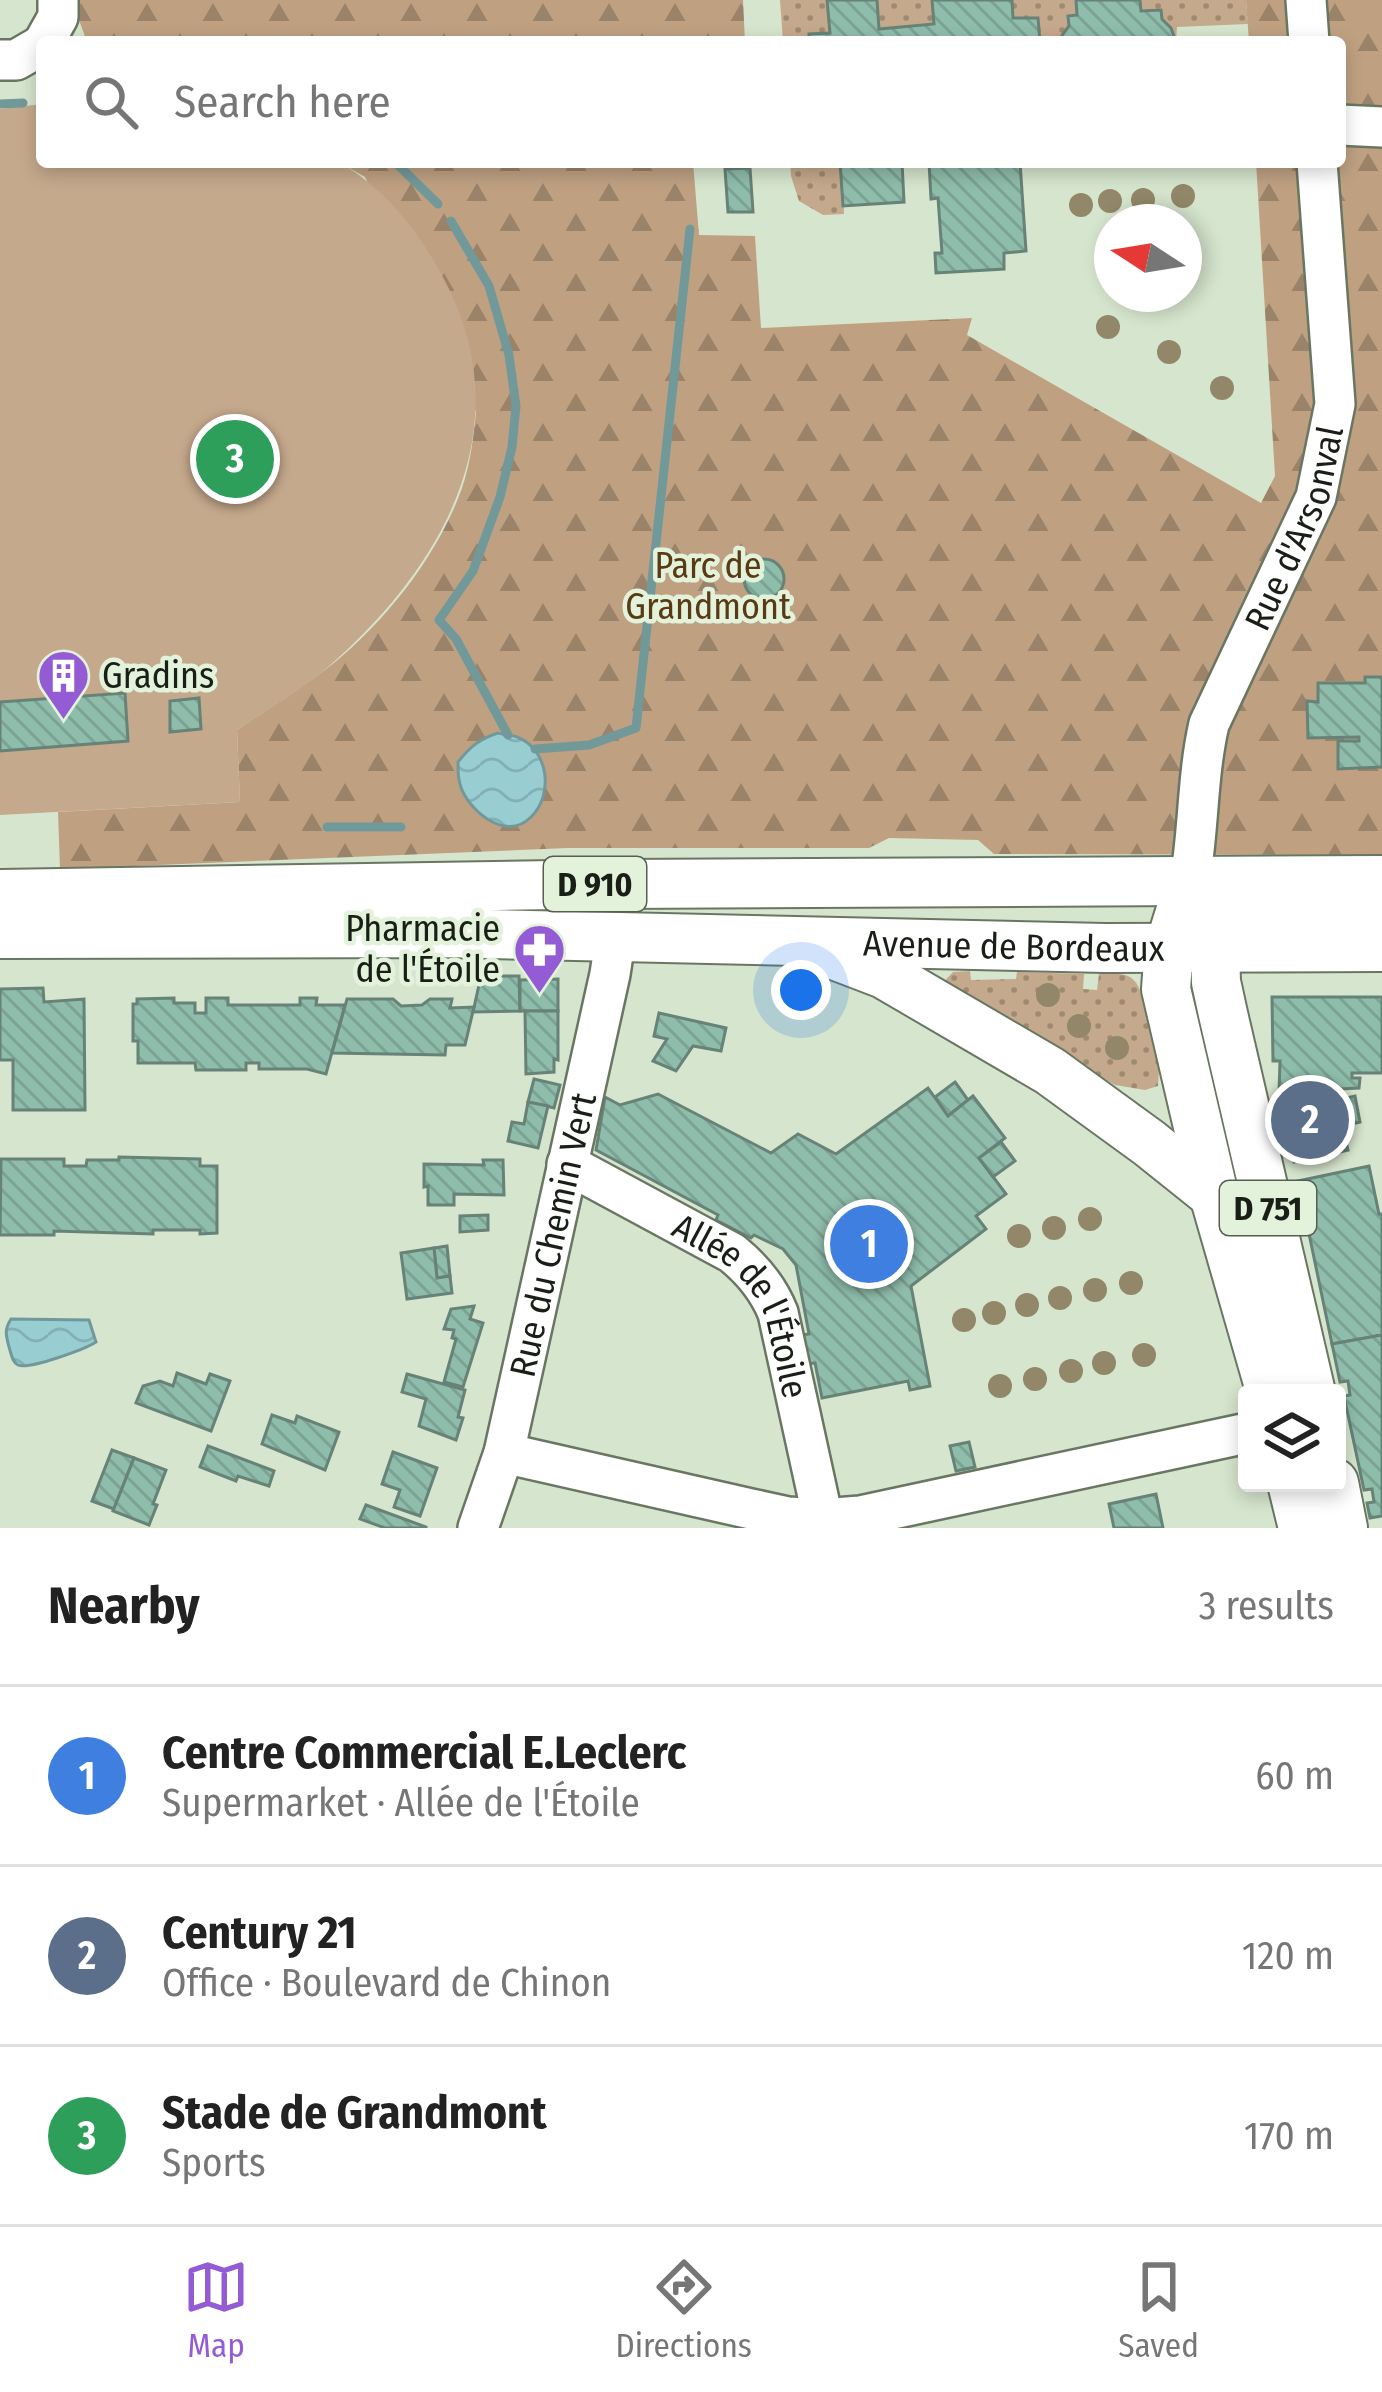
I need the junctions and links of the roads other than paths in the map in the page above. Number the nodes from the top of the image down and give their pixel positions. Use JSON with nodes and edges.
{"nodes":[{"id":1,"x":1306,"y":0,"type":"edge"},
{"id":2,"x":1309,"y":36,"type":"edge"},
{"id":3,"x":36,"y":50,"type":"edge"},
{"id":4,"x":0,"y":60,"type":"edge"},
{"id":5,"x":1346,"y":125,"type":"edge"},
{"id":6,"x":1382,"y":127,"type":"edge"},
{"id":7,"x":1317,"y":168,"type":"edge"},
{"id":8,"x":1382,"y":880,"type":"edge"},
{"id":9,"x":0,"y":894,"type":"edge"},
{"id":10,"x":1382,"y":914,"type":"edge"},
{"id":11,"x":1195,"y":925,"type":"junction"},
{"id":12,"x":0,"y":934,"type":"edge"},
{"id":13,"x":616,"y":935,"type":"junction"},
{"id":14,"x":698,"y":938,"type":"junction"},
{"id":15,"x":790,"y":941,"type":"junction"},
{"id":16,"x":1382,"y":947,"type":"edge"},
{"id":17,"x":1225,"y":1023,"type":"junction"},
{"id":18,"x":1050,"y":1071,"type":"junction"},
{"id":19,"x":1190,"y":1086,"type":"junction"},
{"id":20,"x":567,"y":1164,"type":"junction"},
{"id":21,"x":1214,"y":1195,"type":"junction"},
{"id":22,"x":1268,"y":1384,"type":"edge"},
{"id":23,"x":1310,"y":1384,"type":"edge"},
{"id":24,"x":1238,"y":1435,"type":"edge"},
{"id":25,"x":503,"y":1453,"type":"junction"},
{"id":26,"x":1294,"y":1492,"type":"edge"},
{"id":27,"x":1336,"y":1492,"type":"edge"},
{"id":28,"x":823,"y":1519,"type":"junction"},
{"id":29,"x":478,"y":1528,"type":"edge"},
{"id":30,"x":1303,"y":1528,"type":"edge"},
{"id":31,"x":1343,"y":1528,"type":"edge"}],
"edges":[{"from":1,"to":2,"type":"street"},
{"from":3,"to":4,"type":"street"},
{"from":5,"to":6,"type":"street"},
{"from":7,"to":11,"type":"street","name":"Rue d'Arsonval"},
{"from":8,"to":11,"type":"main road","name":"Avenue de Bordeaux","number":"D 910"},
{"from":9,"to":11,"type":"main road","name":"Avenue de Bordeaux","number":"D 910"},
{"from":10,"to":11,"type":"main road"},
{"from":11,"to":14,"type":"main road"},
{"from":11,"to":15,"type":"main road","name":"Avenue de Bordeaux","number":"D 910"},
{"from":11,"to":16,"type":"main road","name":"Avenue de Bordeaux","number":"D 910"},
{"from":11,"to":17,"type":"main road","number":"D 751"},
{"from":11,"to":19,"type":"main road","number":"D 751"},
{"from":12,"to":13,"type":"main road","name":"Avenue de Bordeaux","number":"D 910"},
{"from":13,"to":14,"type":"main road","name":"Avenue de Bordeaux","number":"D 910"},
{"from":13,"to":20,"type":"street","name":"Rue du Chemin Vert"},
{"from":14,"to":15,"type":"main road","name":"Avenue de Bordeaux","number":"D 910"},
{"from":15,"to":18,"type":"main road","number":"D 751"},
{"from":17,"to":19,"type":"main road"},
{"from":17,"to":23,"type":"main road","number":"D 751"},
{"from":18,"to":19,"type":"main road","number":"D 751"},
{"from":18,"to":21,"type":"main road","number":"D 751"},
{"from":19,"to":21,"type":"main road","number":"D 751"},
{"from":20,"to":25,"type":"street","name":"Rue du Chemin Vert"},
{"from":20,"to":28,"type":"street","name":"Allée de l'Étoile"},
{"from":21,"to":22,"type":"main road","number":"D 751"},
{"from":24,"to":28,"type":"street"},
{"from":25,"to":28,"type":"street"},
{"from":25,"to":29,"type":"street","name":"Rue du Chemin Vert"},
{"from":26,"to":30,"type":"main road"},
{"from":27,"to":31,"type":"main road"}]}
